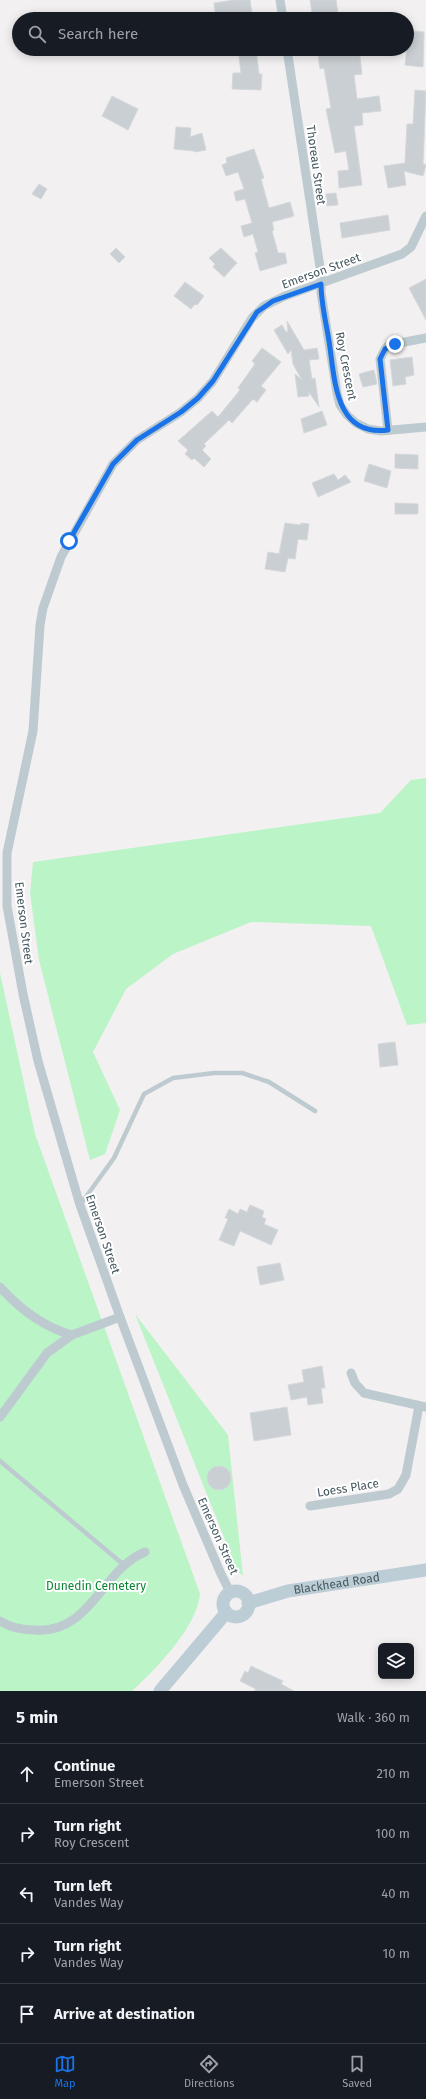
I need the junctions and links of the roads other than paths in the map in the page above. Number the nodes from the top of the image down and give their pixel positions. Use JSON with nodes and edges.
{"nodes":[{"id":1,"x":280,"y":0,"type":"edge"},
{"id":2,"x":282,"y":12,"type":"edge"},
{"id":3,"x":288,"y":56,"type":"edge"},
{"id":4,"x":426,"y":216,"type":"edge"},
{"id":5,"x":321,"y":284,"type":"junction"},
{"id":6,"x":426,"y":338,"type":"edge"},
{"id":7,"x":426,"y":427,"type":"edge"},
{"id":8,"x":388,"y":430,"type":"junction"},
{"id":9,"x":315,"y":1111,"type":"dead end"},
{"id":10,"x":80,"y":1205,"type":"junction"},
{"id":11,"x":0,"y":1287,"type":"edge"},
{"id":12,"x":120,"y":1317,"type":"junction"},
{"id":13,"x":72,"y":1335,"type":"junction"},
{"id":14,"x":351,"y":1373,"type":"dead end"},
{"id":15,"x":422,"y":1406,"type":"edge"},
{"id":16,"x":0,"y":1417,"type":"edge"},
{"id":17,"x":0,"y":1461,"type":"edge"},
{"id":18,"x":310,"y":1506,"type":"dead end"},
{"id":19,"x":145,"y":1552,"type":"dead end"},
{"id":20,"x":124,"y":1565,"type":"junction"},
{"id":21,"x":426,"y":1570,"type":"edge"},
{"id":22,"x":230,"y":1592,"type":"junction"},
{"id":23,"x":248,"y":1603,"type":"junction"},
{"id":24,"x":226,"y":1613,"type":"junction"},
{"id":25,"x":0,"y":1621,"type":"edge"},
{"id":26,"x":160,"y":1691,"type":"edge"}],
"edges":[{"from":1,"to":2,"type":"street"},
{"from":3,"to":5,"type":"street","name":"Thoreau Street"},
{"from":4,"to":5,"type":"street","name":"Emerson Street"},
{"from":5,"to":8,"type":"street","name":"Roy Crescent"},
{"from":5,"to":10,"type":"street","name":"Emerson Street"},
{"from":6,"to":8,"type":"street"},
{"from":7,"to":8,"type":"street","name":"Roy Crescent"},
{"from":9,"to":10,"type":"lane"},
{"from":10,"to":12,"type":"street","name":"Emerson Street"},
{"from":11,"to":13,"type":"street"},
{"from":12,"to":13,"type":"street"},
{"from":12,"to":22,"type":"street","name":"Emerson Street"},
{"from":13,"to":16,"type":"street"},
{"from":14,"to":15,"type":"street"},
{"from":15,"to":18,"type":"street","name":"Loess Place"},
{"from":17,"to":20,"type":"lane"},
{"from":19,"to":20,"type":"street"},
{"from":20,"to":25,"type":"street"},
{"from":21,"to":23,"type":"main road","name":"Blackhead Road"},
{"from":22,"to":23,"type":"main road"},
{"from":22,"to":24,"type":"main road"},
{"from":23,"to":24,"type":"main road"},
{"from":24,"to":26,"type":"main road"}]}
